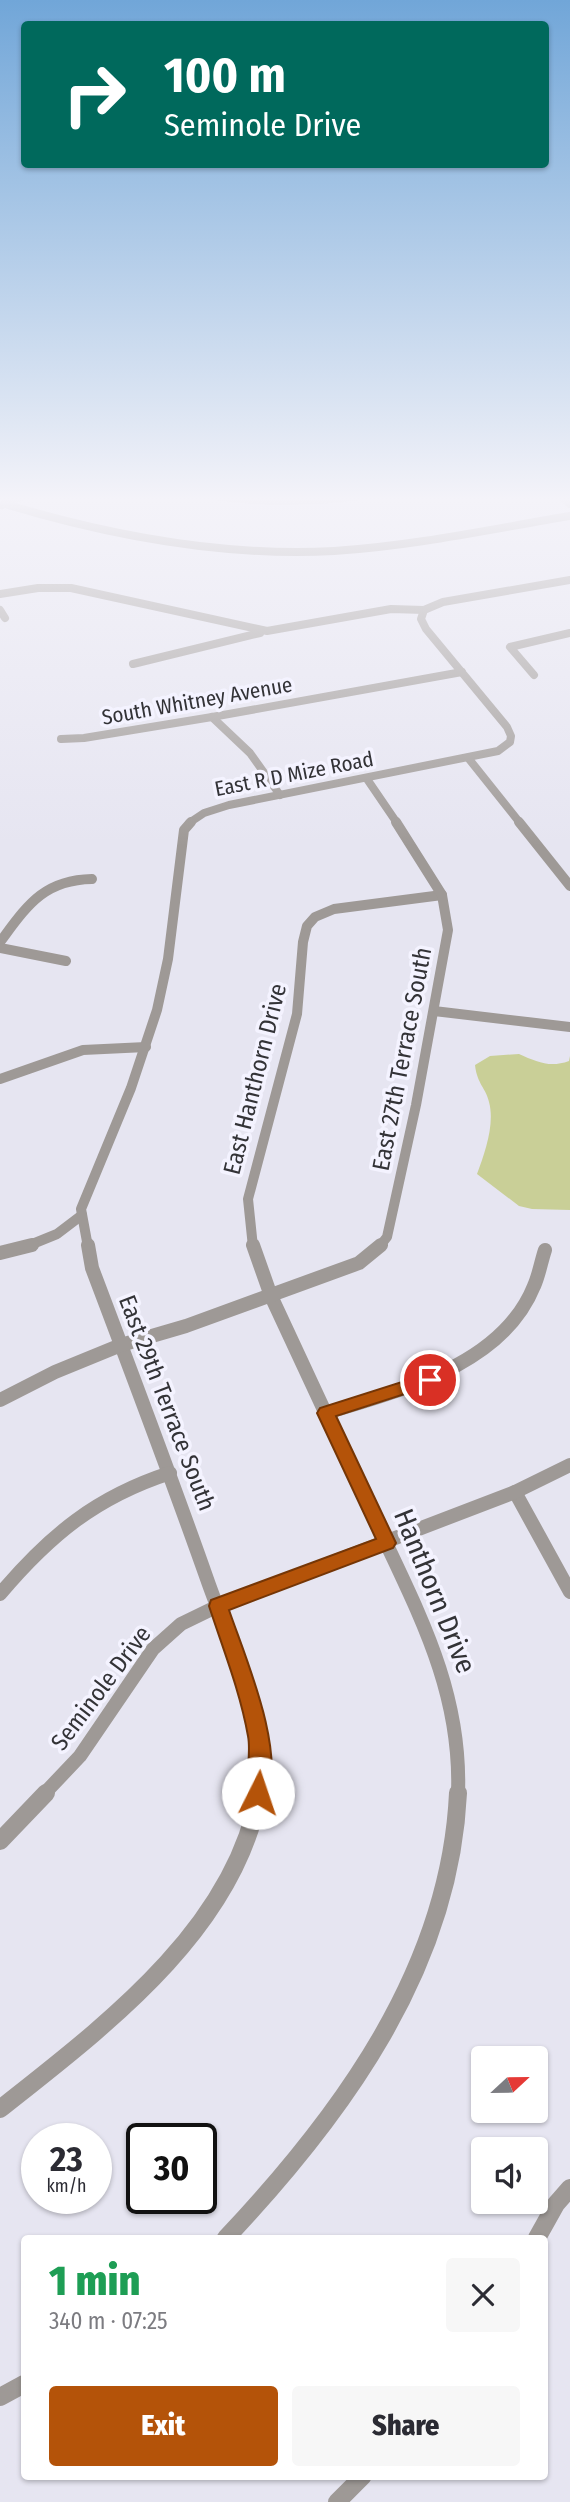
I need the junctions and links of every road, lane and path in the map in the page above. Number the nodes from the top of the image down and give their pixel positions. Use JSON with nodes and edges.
{"nodes":[{"id":1,"x":179,"y":612,"type":"edge"},
{"id":2,"x":375,"y":612,"type":"edge"},
{"id":3,"x":424,"y":612,"type":"edge"},
{"id":4,"x":267,"y":631,"type":"junction"},
{"id":5,"x":570,"y":633,"type":"edge"},
{"id":6,"x":133,"y":664,"type":"dead end"},
{"id":7,"x":462,"y":672,"type":"junction"},
{"id":8,"x":534,"y":676,"type":"dead end"},
{"id":9,"x":212,"y":718,"type":"junction"},
{"id":10,"x":61,"y":739,"type":"dead end"},
{"id":11,"x":469,"y":759,"type":"junction"},
{"id":12,"x":367,"y":779,"type":"junction"},
{"id":13,"x":280,"y":795,"type":"junction"},
{"id":14,"x":92,"y":879,"type":"dead end"},
{"id":15,"x":570,"y":886,"type":"edge"},
{"id":16,"x":442,"y":895,"type":"junction"},
{"id":17,"x":0,"y":942,"type":"edge"},
{"id":18,"x":0,"y":948,"type":"edge"},
{"id":19,"x":66,"y":961,"type":"dead end"},
{"id":20,"x":433,"y":1011,"type":"junction"},
{"id":21,"x":570,"y":1027,"type":"edge"},
{"id":22,"x":146,"y":1047,"type":"junction"},
{"id":23,"x":0,"y":1079,"type":"edge"},
{"id":24,"x":82,"y":1214,"type":"junction"},
{"id":25,"x":545,"y":1250,"type":"dead end"},
{"id":26,"x":0,"y":1253,"type":"edge"},
{"id":27,"x":271,"y":1296,"type":"junction"},
{"id":28,"x":121,"y":1345,"type":"junction"},
{"id":29,"x":0,"y":1400,"type":"edge"},
{"id":30,"x":326,"y":1413,"type":"junction"},
{"id":31,"x":570,"y":1465,"type":"edge"},
{"id":32,"x":170,"y":1473,"type":"junction"},
{"id":33,"x":515,"y":1492,"type":"junction"},
{"id":34,"x":387,"y":1543,"type":"junction"},
{"id":35,"x":570,"y":1592,"type":"edge"},
{"id":36,"x":0,"y":1594,"type":"edge"},
{"id":37,"x":218,"y":1606,"type":"junction"},
{"id":38,"x":0,"y":1841,"type":"edge"},
{"id":39,"x":0,"y":2109,"type":"edge"},
{"id":40,"x":570,"y":2188,"type":"edge"},
{"id":41,"x":229,"y":2235,"type":"edge"},
{"id":42,"x":539,"y":2235,"type":"edge"},
{"id":43,"x":21,"y":2386,"type":"edge"},
{"id":44,"x":0,"y":2398,"type":"edge"},
{"id":45,"x":359,"y":2480,"type":"edge"},
{"id":46,"x":337,"y":2502,"type":"edge"}],
"edges":[{"from":1,"to":4,"type":"street"},
{"from":2,"to":4,"type":"street"},
{"from":3,"to":7,"type":"street","name":"East R D Mize Road"},
{"from":4,"to":6,"type":"street"},
{"from":5,"to":8,"type":"street"},
{"from":7,"to":9,"type":"street","name":"South Whitney Avenue"},
{"from":7,"to":11,"type":"street","name":"East R D Mize Road"},
{"from":9,"to":10,"type":"street","name":"South Whitney Avenue"},
{"from":9,"to":13,"type":"street"},
{"from":11,"to":12,"type":"street","name":"East R D Mize Road"},
{"from":11,"to":15,"type":"street"},
{"from":12,"to":13,"type":"street","name":"East R D Mize Road"},
{"from":12,"to":16,"type":"street","name":"East 27th Terrace South"},
{"from":13,"to":22,"type":"street","name":"East R D Mize Road"},
{"from":14,"to":17,"type":"street"},
{"from":16,"to":20,"type":"street","name":"East 27th Terrace South"},
{"from":16,"to":27,"type":"street","name":"East Hanthorn Drive"},
{"from":18,"to":19,"type":"street"},
{"from":20,"to":21,"type":"street"},
{"from":20,"to":27,"type":"street","name":"East 27th Terrace South"},
{"from":22,"to":23,"type":"street"},
{"from":22,"to":24,"type":"street","name":"East R D Mize Road"},
{"from":24,"to":26,"type":"street"},
{"from":24,"to":28,"type":"street","name":"East 29th Terrace South"},
{"from":25,"to":30,"type":"street"},
{"from":27,"to":28,"type":"street","name":"East 27th Terrace South"},
{"from":27,"to":30,"type":"street","name":"Hanthorn Drive"},
{"from":28,"to":29,"type":"street","name":"East 27th Terrace South"},
{"from":28,"to":32,"type":"street","name":"East 29th Terrace South"},
{"from":30,"to":34,"type":"street","name":"Hanthorn Drive"},
{"from":31,"to":33,"type":"street","name":"Seminole Drive"},
{"from":32,"to":36,"type":"street"},
{"from":32,"to":37,"type":"street","name":"East 29th Terrace South"},
{"from":33,"to":34,"type":"street","name":"Seminole Drive"},
{"from":33,"to":35,"type":"street"},
{"from":34,"to":37,"type":"street","name":"Seminole Drive"},
{"from":34,"to":41,"type":"street","name":"Hanthorn Drive"},
{"from":37,"to":38,"type":"street","name":"Seminole Drive"},
{"from":37,"to":39,"type":"street","name":"East 29th Terrace South"},
{"from":40,"to":42,"type":"street"},
{"from":43,"to":44,"type":"street"},
{"from":45,"to":46,"type":"street"}]}
